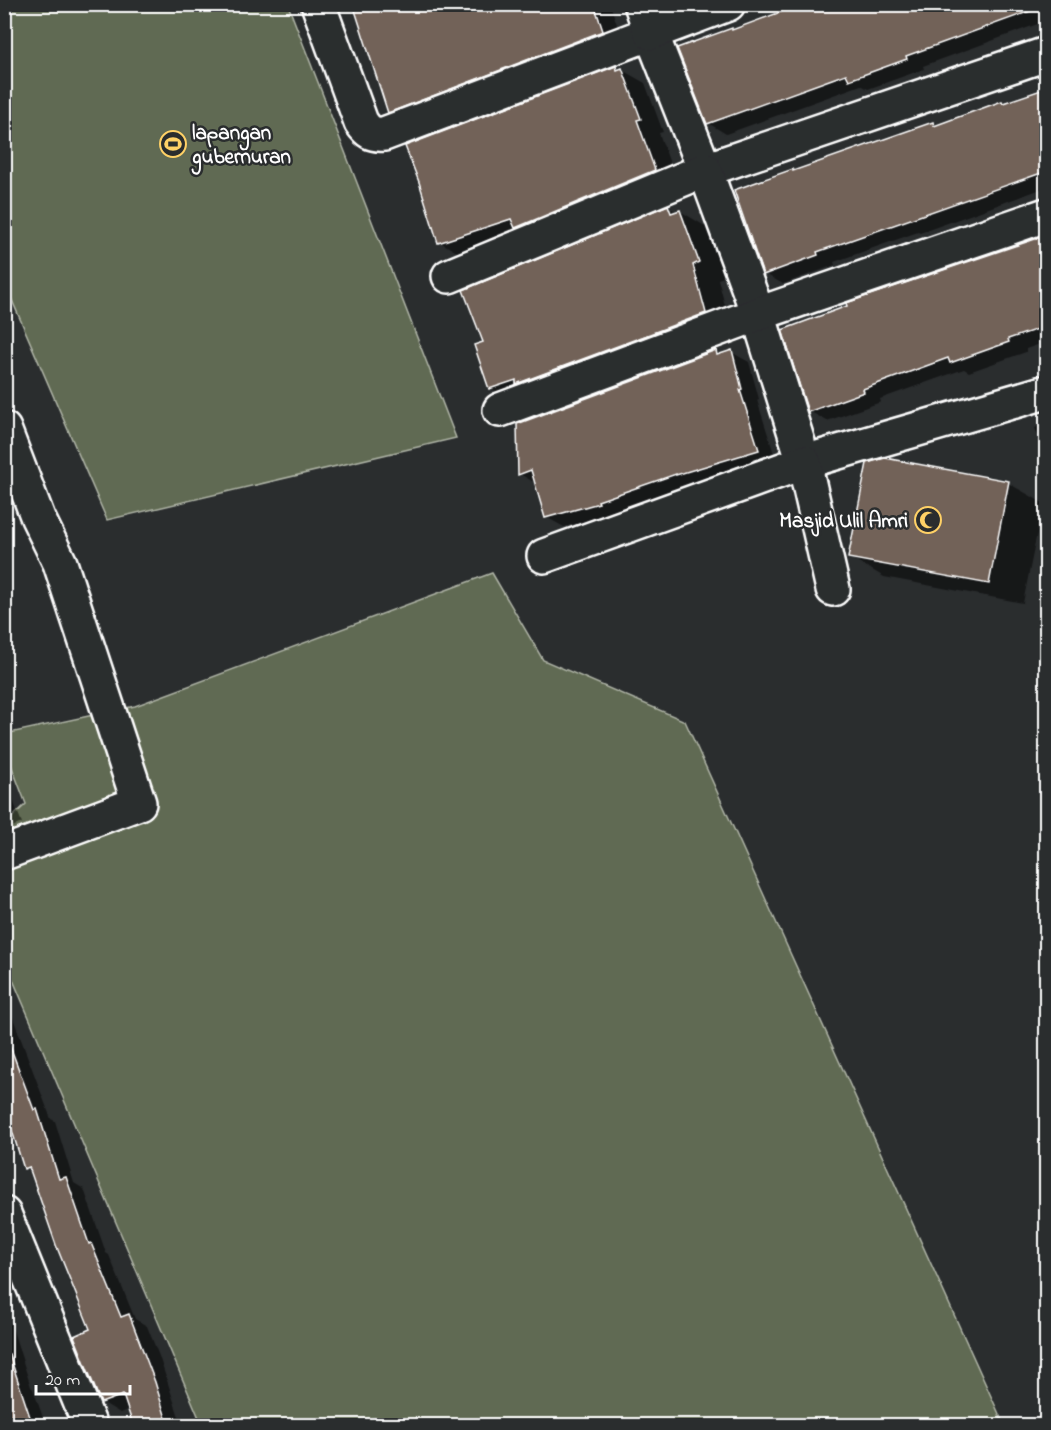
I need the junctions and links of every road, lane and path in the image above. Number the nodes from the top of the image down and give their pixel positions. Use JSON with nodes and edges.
{"nodes":[{"id":1,"x":318,"y":4,"type":"edge"},
{"id":2,"x":728,"y":4,"type":"edge"},
{"id":3,"x":646,"y":19,"type":"edge"},
{"id":4,"x":1047,"y":54,"type":"edge"},
{"id":5,"x":705,"y":170,"type":"junction"},
{"id":6,"x":1047,"y":215,"type":"edge"},
{"id":7,"x":449,"y":276,"type":"dead end"},
{"id":8,"x":758,"y":314,"type":"junction"},
{"id":9,"x":1047,"y":392,"type":"edge"},
{"id":10,"x":500,"y":411,"type":"dead end"},
{"id":11,"x":4,"y":429,"type":"edge"},
{"id":12,"x":804,"y":462,"type":"junction"},
{"id":13,"x":544,"y":556,"type":"dead end"},
{"id":14,"x":833,"y":589,"type":"dead end"},
{"id":15,"x":4,"y":853,"type":"edge"},
{"id":16,"x":4,"y":1214,"type":"edge"},
{"id":17,"x":18,"y":1283,"type":"edge"},
{"id":18,"x":90,"y":1425,"type":"edge"}],
"edges":[{"from":1,"to":3,"type":"street"},
{"from":2,"to":3,"type":"street"},
{"from":3,"to":5,"type":"street"},
{"from":4,"to":5,"type":"street"},
{"from":5,"to":7,"type":"street"},
{"from":5,"to":8,"type":"street"},
{"from":6,"to":8,"type":"street"},
{"from":8,"to":10,"type":"street"},
{"from":8,"to":12,"type":"street"},
{"from":9,"to":12,"type":"street"},
{"from":11,"to":15,"type":"street"},
{"from":12,"to":13,"type":"street"},
{"from":12,"to":14,"type":"street"},
{"from":16,"to":17,"type":"street"},
{"from":17,"to":18,"type":"street"}]}
